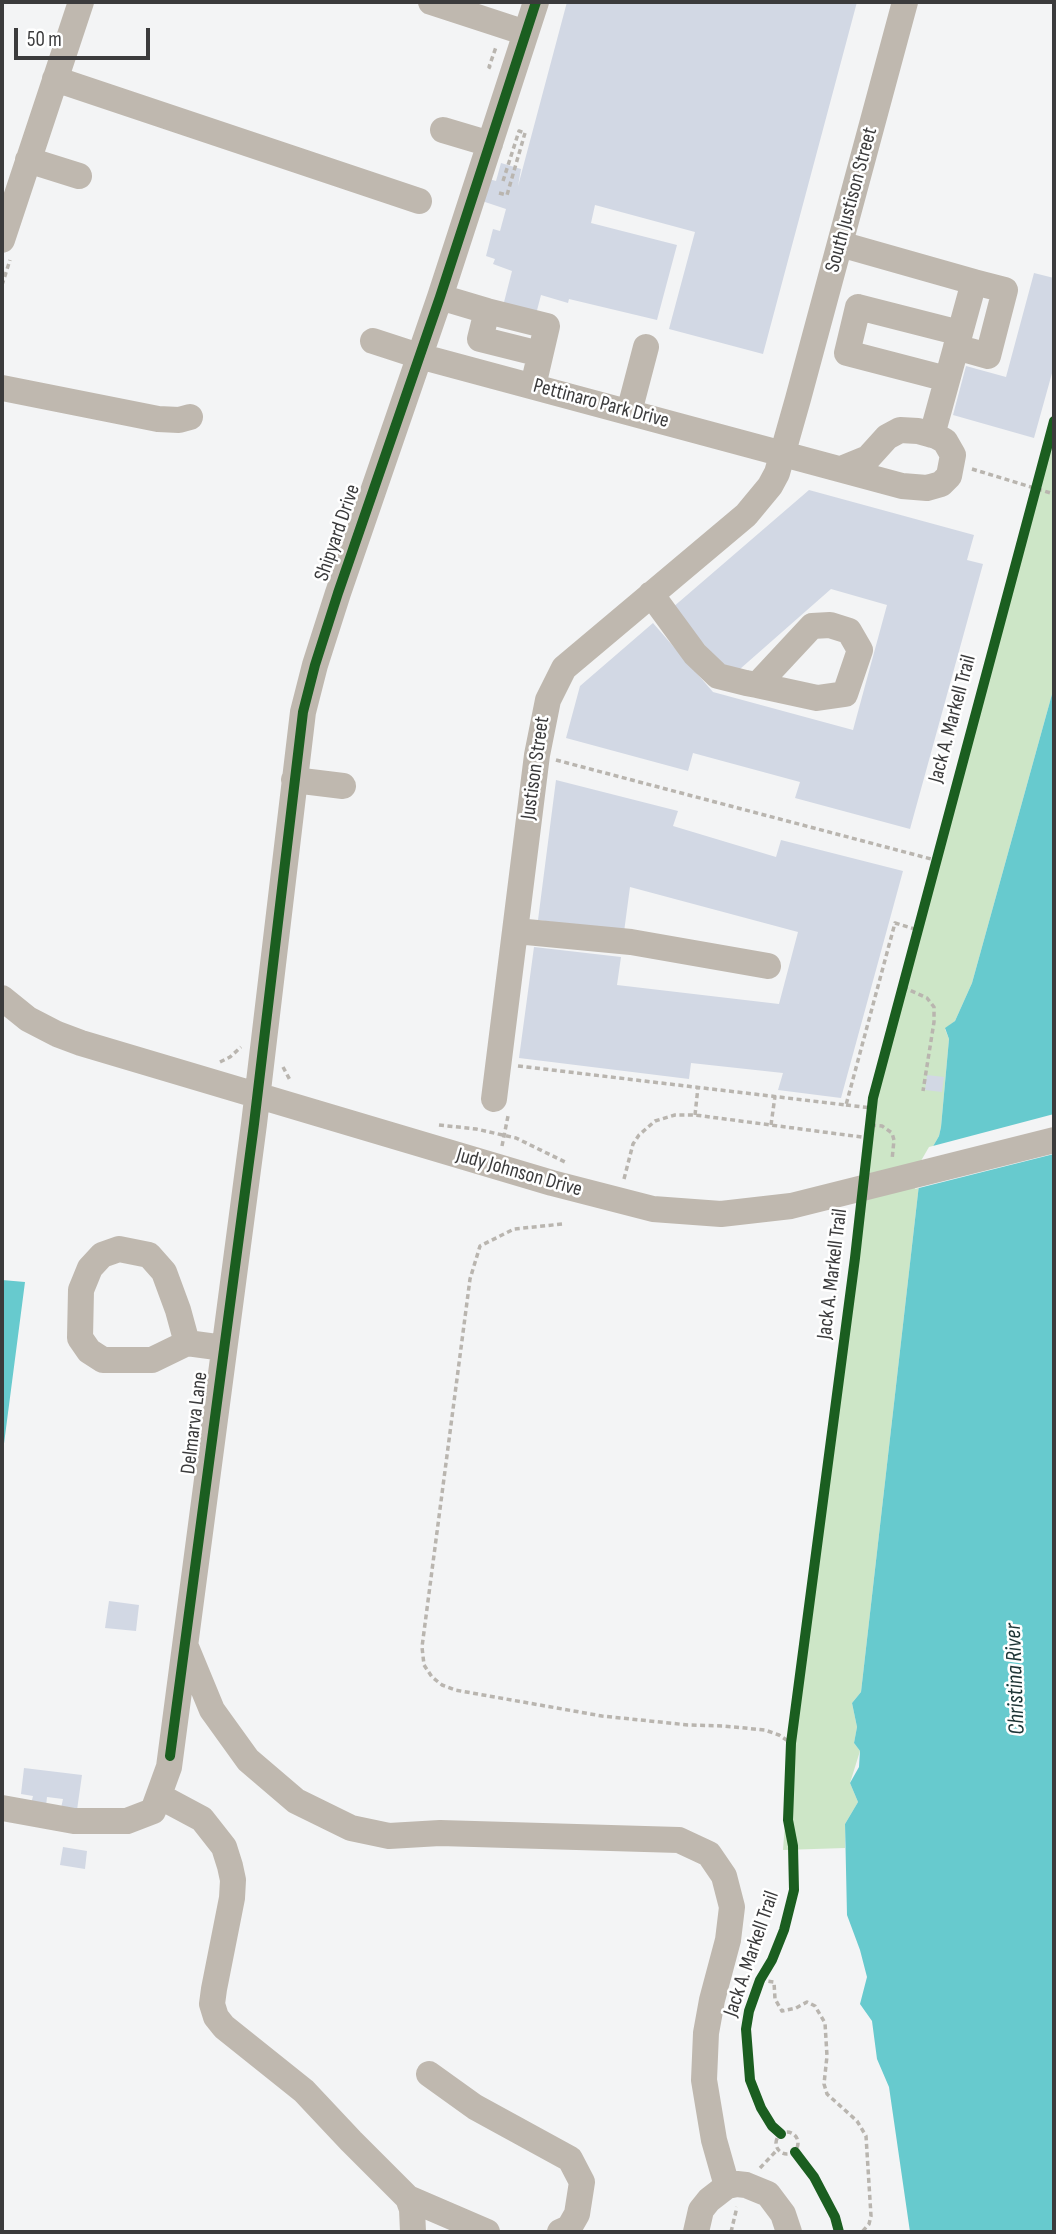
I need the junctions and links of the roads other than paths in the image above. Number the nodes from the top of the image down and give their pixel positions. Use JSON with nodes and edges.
{"nodes":[{"id":1,"x":81,"y":2,"type":"edge"},
{"id":2,"x":431,"y":2,"type":"edge"},
{"id":3,"x":536,"y":2,"type":"edge"},
{"id":4,"x":905,"y":2,"type":"edge"},
{"id":5,"x":526,"y":33,"type":"junction"},
{"id":6,"x":55,"y":79,"type":"junction"},
{"id":7,"x":443,"y":130,"type":"dead end"},
{"id":8,"x":500,"y":152,"type":"junction"},
{"id":9,"x":28,"y":160,"type":"junction"},
{"id":10,"x":79,"y":176,"type":"dead end"},
{"id":11,"x":419,"y":201,"type":"dead end"},
{"id":12,"x":2,"y":240,"type":"edge"},
{"id":13,"x":840,"y":244,"type":"junction"},
{"id":14,"x":974,"y":282,"type":"junction"},
{"id":15,"x":440,"y":297,"type":"junction"},
{"id":16,"x":958,"y":340,"type":"junction"},
{"id":17,"x":373,"y":341,"type":"dead end"},
{"id":18,"x":646,"y":346,"type":"dead end"},
{"id":19,"x":419,"y":356,"type":"junction"},
{"id":20,"x":947,"y":379,"type":"junction"},
{"id":21,"x":533,"y":386,"type":"junction"},
{"id":22,"x":2,"y":388,"type":"edge"},
{"id":23,"x":629,"y":412,"type":"junction"},
{"id":24,"x":190,"y":416,"type":"dead end"},
{"id":25,"x":932,"y":435,"type":"junction"},
{"id":26,"x":782,"y":453,"type":"junction"},
{"id":27,"x":841,"y":469,"type":"junction"},
{"id":28,"x":651,"y":594,"type":"junction"},
{"id":29,"x":757,"y":685,"type":"dead end"},
{"id":30,"x":295,"y":780,"type":"junction"},
{"id":31,"x":343,"y":786,"type":"dead end"},
{"id":32,"x":516,"y":930,"type":"junction"},
{"id":33,"x":768,"y":966,"type":"dead end"},
{"id":34,"x":2,"y":998,"type":"edge"},
{"id":35,"x":266,"y":1075,"type":"junction"},
{"id":36,"x":494,"y":1099,"type":"dead end"},
{"id":37,"x":1054,"y":1140,"type":"edge"},
{"id":38,"x":187,"y":1343,"type":"junction"},
{"id":39,"x":224,"y":1348,"type":"junction"},
{"id":40,"x":185,"y":1645,"type":"junction"},
{"id":41,"x":159,"y":1796,"type":"junction"},
{"id":42,"x":2,"y":1808,"type":"edge"},
{"id":43,"x":429,"y":2074,"type":"dead end"},
{"id":44,"x":727,"y":2186,"type":"junction"},
{"id":45,"x":408,"y":2198,"type":"junction"},
{"id":46,"x":412,"y":2232,"type":"edge"},
{"id":47,"x":487,"y":2232,"type":"edge"},
{"id":48,"x":560,"y":2232,"type":"edge"},
{"id":49,"x":696,"y":2232,"type":"edge"},
{"id":50,"x":789,"y":2232,"type":"edge"}],
"edges":[{"from":1,"to":6,"type":"street"},
{"from":2,"to":5,"type":"street"},
{"from":3,"to":5,"type":"street","name":"Shipyard Drive"},
{"from":4,"to":13,"type":"street","name":"South Justison Street"},
{"from":5,"to":8,"type":"street","name":"Shipyard Drive"},
{"from":6,"to":9,"type":"street"},
{"from":6,"to":11,"type":"street"},
{"from":7,"to":8,"type":"street"},
{"from":8,"to":15,"type":"street","name":"Shipyard Drive"},
{"from":9,"to":10,"type":"street"},
{"from":9,"to":12,"type":"street"},
{"from":13,"to":14,"type":"street"},
{"from":13,"to":26,"type":"street","name":"South Justison Street"},
{"from":14,"to":16,"type":"street"},
{"from":14,"to":16,"type":"street"},
{"from":15,"to":19,"type":"street","name":"Shipyard Drive"},
{"from":15,"to":21,"type":"street"},
{"from":16,"to":20,"type":"street"},
{"from":16,"to":20,"type":"street"},
{"from":17,"to":19,"type":"street","name":"Pettinaro Park Drive"},
{"from":18,"to":23,"type":"street"},
{"from":19,"to":21,"type":"street","name":"Pettinaro Park Drive"},
{"from":19,"to":30,"type":"street","name":"Shipyard Drive"},
{"from":20,"to":25,"type":"street"},
{"from":21,"to":23,"type":"street","name":"Pettinaro Park Drive"},
{"from":22,"to":24,"type":"street"},
{"from":23,"to":26,"type":"street","name":"Pettinaro Park Drive"},
{"from":25,"to":27,"type":"street"},
{"from":25,"to":27,"type":"street","name":"Pettinaro Park Drive"},
{"from":26,"to":27,"type":"street","name":"Pettinaro Park Drive"},
{"from":26,"to":28,"type":"street","name":"Justison Street"},
{"from":28,"to":29,"type":"street"},
{"from":28,"to":32,"type":"street","name":"Justison Street"},
{"from":30,"to":31,"type":"street"},
{"from":30,"to":35,"type":"street","name":"Shipyard Drive"},
{"from":32,"to":33,"type":"street"},
{"from":32,"to":36,"type":"street","name":"Justison Street"},
{"from":34,"to":35,"type":"street","name":"Judy Johnson Drive"},
{"from":35,"to":37,"type":"street","name":"Judy Johnson Drive"},
{"from":35,"to":39,"type":"street","name":"Delmarva Lane"},
{"from":38,"to":38,"type":"street"},
{"from":38,"to":39,"type":"street"},
{"from":39,"to":40,"type":"street","name":"Delmarva Lane"},
{"from":40,"to":41,"type":"street","name":"Delmarva Lane"},
{"from":40,"to":44,"type":"street"},
{"from":41,"to":42,"type":"street"},
{"from":41,"to":45,"type":"street"},
{"from":43,"to":48,"type":"street"},
{"from":44,"to":49,"type":"street"},
{"from":44,"to":50,"type":"street"},
{"from":45,"to":46,"type":"street"},
{"from":45,"to":47,"type":"street"}]}
